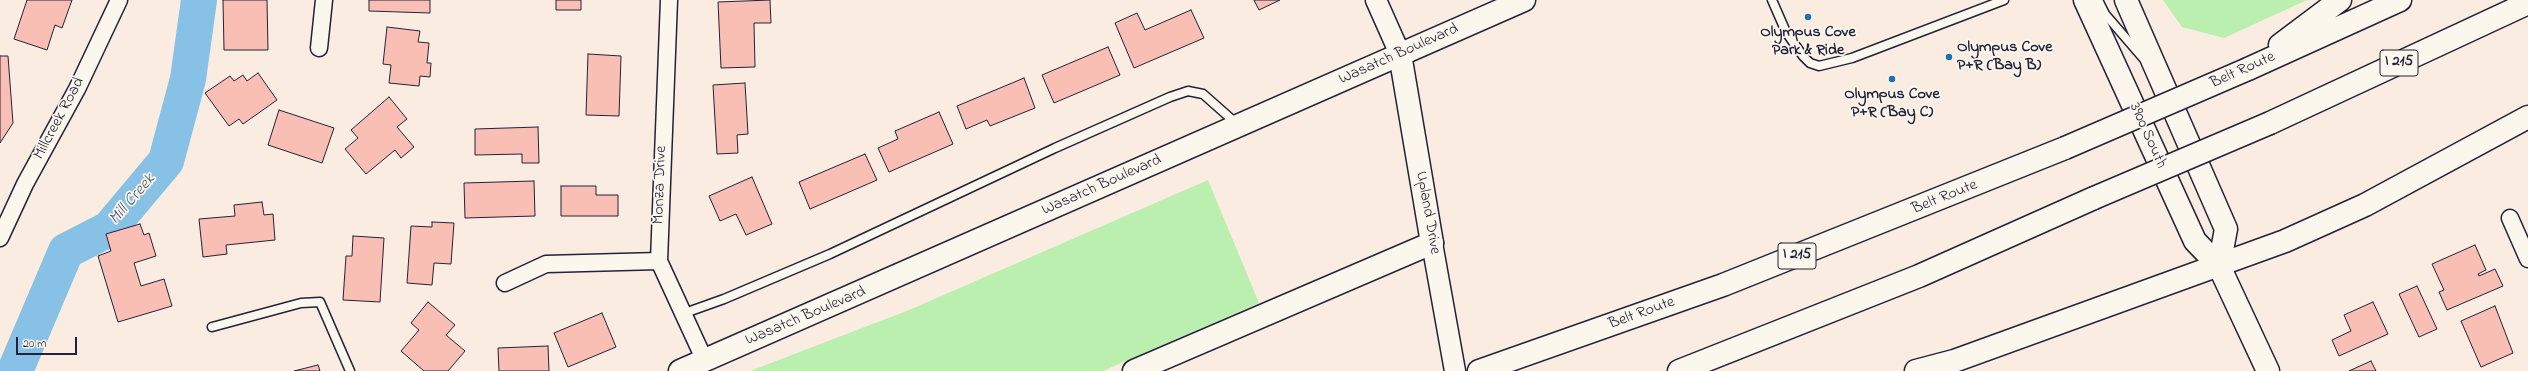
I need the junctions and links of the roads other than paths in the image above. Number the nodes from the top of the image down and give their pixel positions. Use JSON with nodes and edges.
{"nodes":[{"id":1,"x":119,"y":0,"type":"edge"},
{"id":2,"x":324,"y":0,"type":"edge"},
{"id":3,"x":669,"y":0,"type":"edge"},
{"id":4,"x":1376,"y":0,"type":"edge"},
{"id":5,"x":1524,"y":0,"type":"edge"},
{"id":6,"x":1772,"y":0,"type":"edge"},
{"id":7,"x":2004,"y":0,"type":"edge"},
{"id":8,"x":2085,"y":0,"type":"edge"},
{"id":9,"x":2098,"y":0,"type":"edge"},
{"id":10,"x":2126,"y":0,"type":"edge"},
{"id":11,"x":2340,"y":0,"type":"edge"},
{"id":12,"x":2400,"y":0,"type":"edge"},
{"id":13,"x":2528,"y":3,"type":"edge"},
{"id":14,"x":319,"y":48,"type":"dead end"},
{"id":15,"x":1400,"y":54,"type":"junction"},
{"id":16,"x":2248,"y":70,"type":"junction"},
{"id":17,"x":2160,"y":78,"type":"junction"},
{"id":18,"x":2528,"y":117,"type":"edge"},
{"id":19,"x":1239,"y":126,"type":"junction"},
{"id":20,"x":2510,"y":218,"type":"dead end"},
{"id":21,"x":0,"y":238,"type":"edge"},
{"id":22,"x":1432,"y":243,"type":"junction"},
{"id":23,"x":2528,"y":259,"type":"edge"},
{"id":24,"x":659,"y":261,"type":"junction"},
{"id":25,"x":2219,"y":266,"type":"junction"},
{"id":26,"x":505,"y":283,"type":"dead end"},
{"id":27,"x":682,"y":314,"type":"junction"},
{"id":28,"x":212,"y":327,"type":"dead end"},
{"id":29,"x":705,"y":361,"type":"junction"},
{"id":30,"x":350,"y":371,"type":"edge"},
{"id":31,"x":680,"y":371,"type":"edge"},
{"id":32,"x":1134,"y":371,"type":"edge"},
{"id":33,"x":1455,"y":371,"type":"edge"},
{"id":34,"x":1479,"y":371,"type":"edge"},
{"id":35,"x":1679,"y":371,"type":"edge"},
{"id":36,"x":1916,"y":371,"type":"edge"},
{"id":37,"x":2268,"y":371,"type":"edge"}],
"edges":[{"from":1,"to":21,"type":"street","name":"Millcreek Road"},
{"from":2,"to":14,"type":"street"},
{"from":3,"to":24,"type":"street","name":"Monza Drive"},
{"from":4,"to":15,"type":"street"},
{"from":5,"to":15,"type":"main road","name":"Wasatch Boulevard"},
{"from":6,"to":7,"type":"lane"},
{"from":8,"to":25,"type":"main road","name":"3900 South"},
{"from":9,"to":17,"type":"lane"},
{"from":10,"to":17,"type":"main road"},
{"from":11,"to":16,"type":"main road"},
{"from":12,"to":16,"type":"main road","name":"Belt Route","number":"I 215"},
{"from":13,"to":35,"type":"main road","number":"I 215","bridge":true},
{"from":15,"to":19,"type":"main road","name":"Wasatch Boulevard"},
{"from":15,"to":22,"type":"main road","name":"Upland Drive"},
{"from":16,"to":34,"type":"main road","name":"Belt Route","number":"I 215","bridge":true},
{"from":17,"to":25,"type":"main road"},
{"from":18,"to":25,"type":"main road"},
{"from":19,"to":27,"type":"lane"},
{"from":19,"to":29,"type":"main road","name":"Wasatch Boulevard"},
{"from":20,"to":23,"type":"street"},
{"from":22,"to":32,"type":"main road"},
{"from":22,"to":33,"type":"street","name":"Upland Drive"},
{"from":24,"to":26,"type":"street"},
{"from":24,"to":27,"type":"street","name":"Monza Drive"},
{"from":25,"to":36,"type":"main road"},
{"from":25,"to":37,"type":"main road","name":"3900 South"},
{"from":27,"to":29,"type":"street","name":"Monza Drive"},
{"from":28,"to":30,"type":"lane"},
{"from":29,"to":31,"type":"main road","name":"Wasatch Boulevard"}]}
